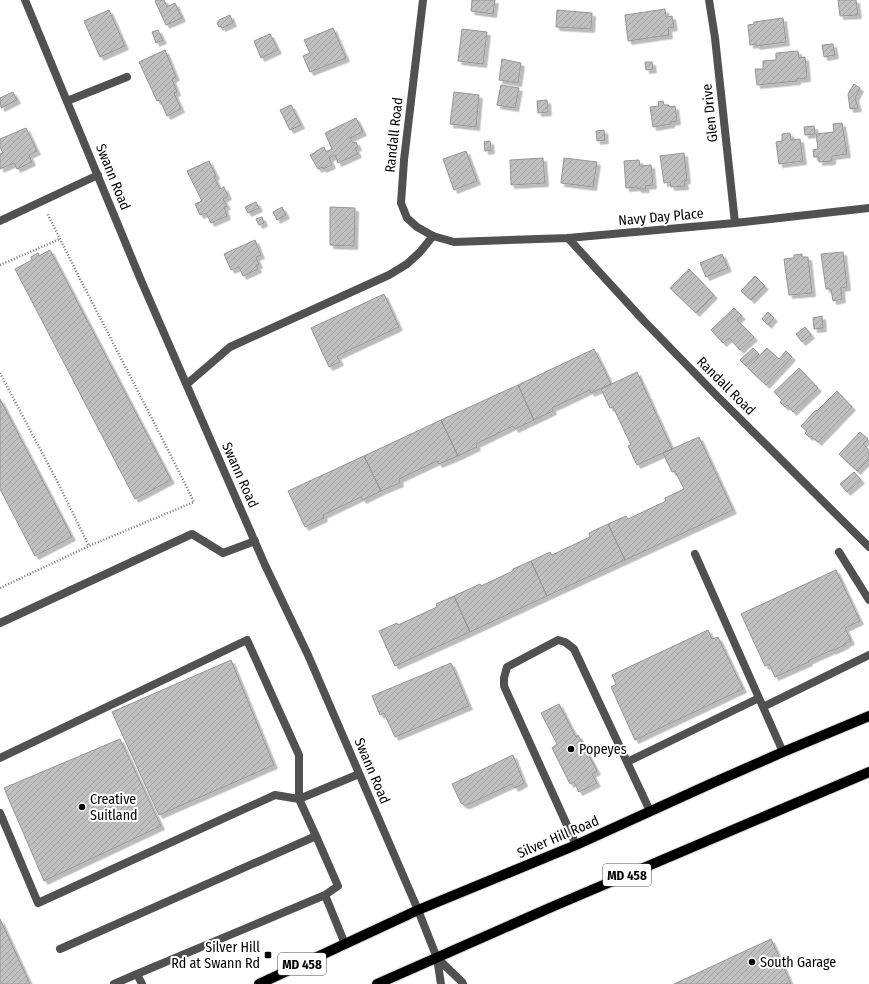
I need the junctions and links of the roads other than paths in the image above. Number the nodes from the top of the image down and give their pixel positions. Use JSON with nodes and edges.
{"nodes":[{"id":1,"x":25,"y":0,"type":"edge"},
{"id":2,"x":424,"y":0,"type":"edge"},
{"id":3,"x":709,"y":0,"type":"edge"},
{"id":4,"x":127,"y":77,"type":"dead end"},
{"id":5,"x":67,"y":102,"type":"junction"},
{"id":6,"x":98,"y":176,"type":"junction"},
{"id":7,"x":869,"y":208,"type":"edge"},
{"id":8,"x":0,"y":220,"type":"edge"},
{"id":9,"x":736,"y":224,"type":"junction"},
{"id":10,"x":433,"y":236,"type":"junction"},
{"id":11,"x":568,"y":238,"type":"junction"},
{"id":12,"x":454,"y":242,"type":"joint"},
{"id":13,"x":187,"y":384,"type":"junction"},
{"id":14,"x":255,"y":541,"type":"junction"},
{"id":15,"x":869,"y":547,"type":"edge"},
{"id":16,"x":839,"y":552,"type":"dead end"},
{"id":17,"x":695,"y":554,"type":"dead end"},
{"id":18,"x":869,"y":600,"type":"edge"},
{"id":19,"x":0,"y":623,"type":"edge"},
{"id":20,"x":869,"y":656,"type":"edge"},
{"id":21,"x":759,"y":698,"type":"junction"},
{"id":22,"x":763,"y":707,"type":"junction"},
{"id":23,"x":869,"y":716,"type":"edge"},
{"id":24,"x":783,"y":752,"type":"junction"},
{"id":25,"x":0,"y":758,"type":"edge"},
{"id":26,"x":627,"y":762,"type":"junction"},
{"id":27,"x":869,"y":772,"type":"edge"},
{"id":28,"x":360,"y":774,"type":"junction"},
{"id":29,"x":299,"y":799,"type":"junction"},
{"id":30,"x":650,"y":811,"type":"junction"},
{"id":31,"x":0,"y":813,"type":"edge"},
{"id":32,"x":316,"y":836,"type":"junction"},
{"id":33,"x":576,"y":845,"type":"junction"},
{"id":34,"x":325,"y":896,"type":"junction"},
{"id":35,"x":418,"y":910,"type":"junction"},
{"id":36,"x":345,"y":944,"type":"junction"},
{"id":37,"x":60,"y":949,"type":"dead end"},
{"id":38,"x":437,"y":958,"type":"junction"},
{"id":39,"x":137,"y":974,"type":"junction"},
{"id":40,"x":114,"y":984,"type":"edge"},
{"id":41,"x":142,"y":984,"type":"edge"},
{"id":42,"x":259,"y":984,"type":"edge"},
{"id":43,"x":377,"y":984,"type":"edge"},
{"id":44,"x":441,"y":984,"type":"edge"},
{"id":45,"x":463,"y":984,"type":"edge"}],
"edges":[{"from":1,"to":5,"type":"street","name":"Swann Road"},
{"from":2,"to":10,"type":"street","name":"Randall Road"},
{"from":3,"to":9,"type":"street","name":"Glen Drive"},
{"from":4,"to":5,"type":"street"},
{"from":5,"to":6,"type":"street","name":"Swann Road"},
{"from":6,"to":8,"type":"street"},
{"from":6,"to":13,"type":"street","name":"Swann Road"},
{"from":7,"to":9,"type":"street","name":"Navy Day Place"},
{"from":9,"to":11,"type":"street","name":"Navy Day Place"},
{"from":10,"to":12,"type":"street","name":"Randall Road"},
{"from":10,"to":13,"type":"street"},
{"from":11,"to":12,"type":"street","name":"Navy Day Place"},
{"from":11,"to":15,"type":"street","name":"Randall Road"},
{"from":13,"to":14,"type":"street","name":"Swann Road"},
{"from":14,"to":19,"type":"street"},
{"from":14,"to":28,"type":"street","name":"Swann Road"},
{"from":16,"to":18,"type":"street"},
{"from":17,"to":21,"type":"street"},
{"from":20,"to":22,"type":"street"},
{"from":21,"to":22,"type":"street"},
{"from":21,"to":26,"type":"street"},
{"from":22,"to":24,"type":"street"},
{"from":23,"to":24,"type":"main road","name":"Silver Hill Road","number":"MD 458"},
{"from":24,"to":30,"type":"main road","name":"Silver Hill Road","number":"MD 458"},
{"from":25,"to":29,"type":"street"},
{"from":26,"to":30,"type":"street"},
{"from":26,"to":33,"type":"street"},
{"from":27,"to":38,"type":"main road","number":"MD 458"},
{"from":28,"to":29,"type":"street"},
{"from":28,"to":35,"type":"street","name":"Swann Road"},
{"from":29,"to":31,"type":"street"},
{"from":29,"to":32,"type":"street"},
{"from":30,"to":33,"type":"main road","name":"Silver Hill Road","number":"MD 458"},
{"from":32,"to":34,"type":"street"},
{"from":32,"to":37,"type":"street"},
{"from":33,"to":35,"type":"main road","name":"Silver Hill Road","number":"MD 458"},
{"from":34,"to":36,"type":"street"},
{"from":34,"to":39,"type":"street"},
{"from":35,"to":36,"type":"main road","name":"Silver Hill Road","number":"MD 458"},
{"from":35,"to":38,"type":"street","name":"Swann Road"},
{"from":36,"to":42,"type":"main road","name":"Silver Hill Road","number":"MD 458"},
{"from":38,"to":43,"type":"main road","number":"MD 458"},
{"from":38,"to":44,"type":"street"},
{"from":38,"to":45,"type":"street"},
{"from":39,"to":40,"type":"street"},
{"from":39,"to":41,"type":"street"}]}
